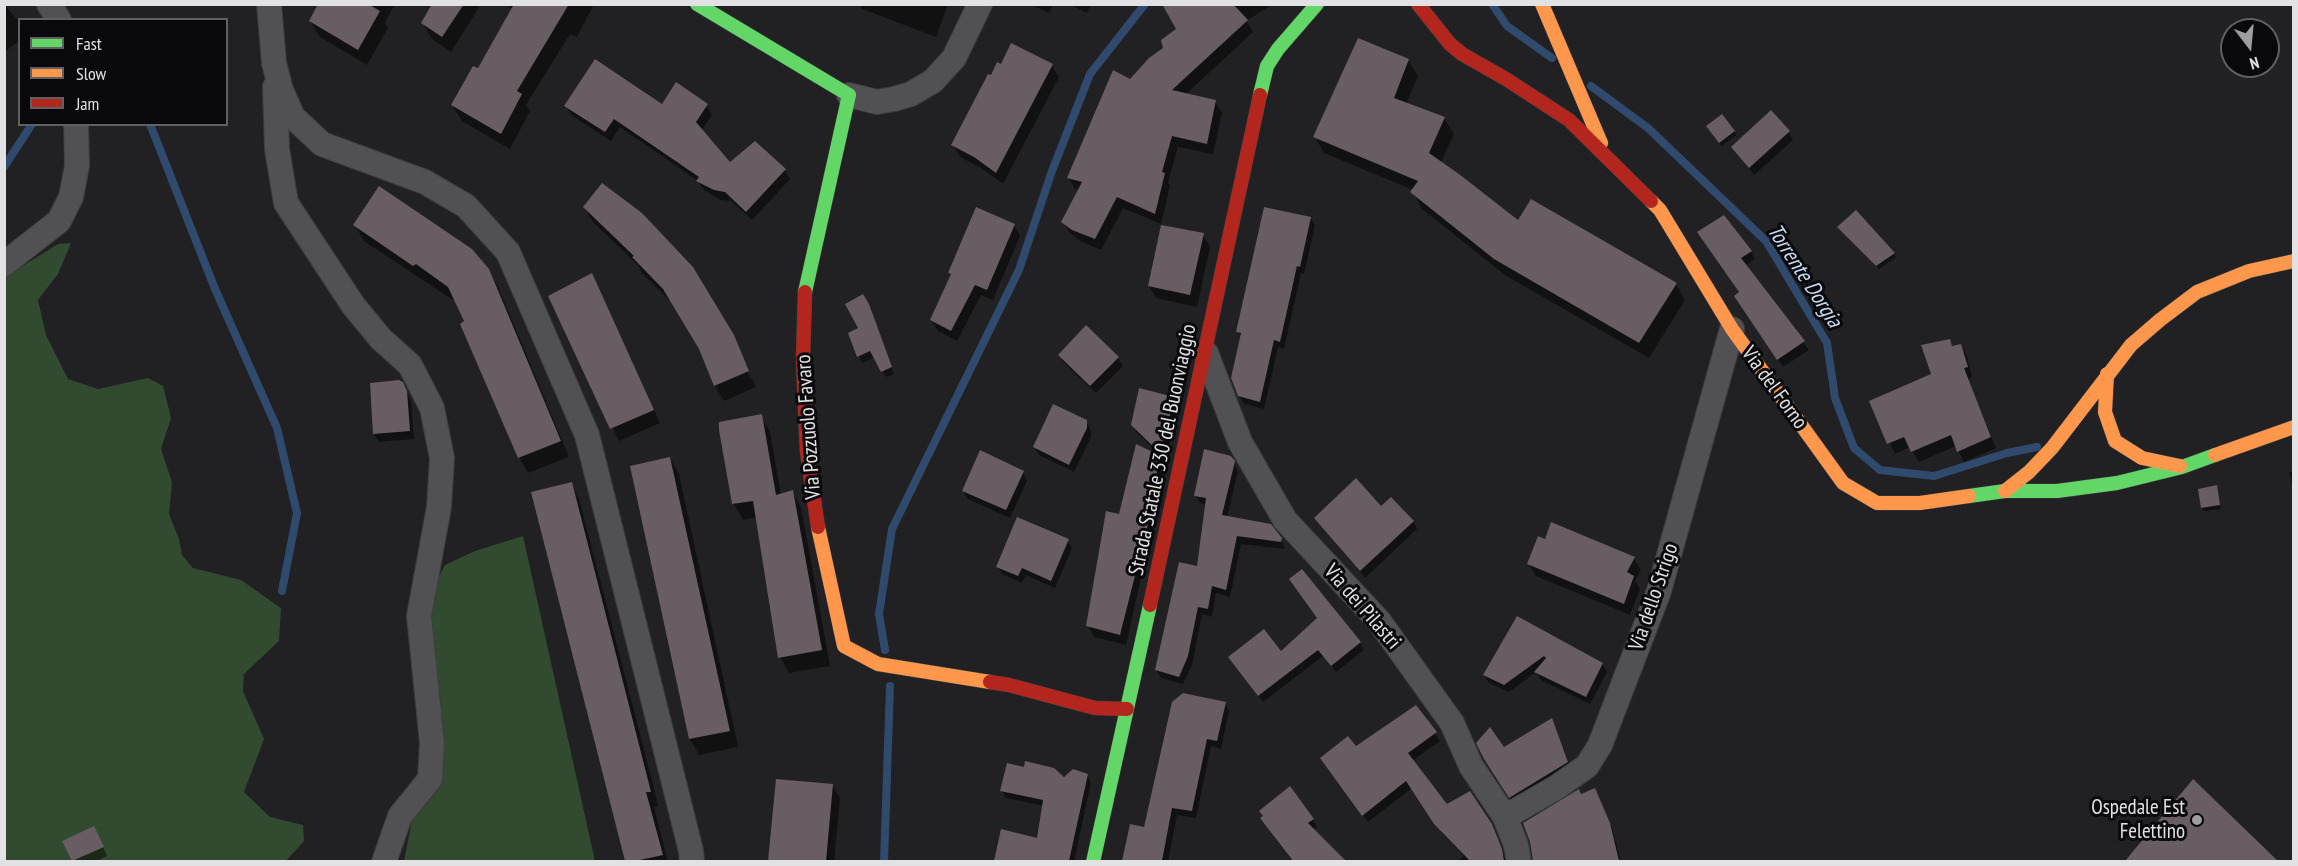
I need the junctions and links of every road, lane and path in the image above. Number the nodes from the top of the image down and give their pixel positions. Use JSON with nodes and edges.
{"nodes":[{"id":1,"x":49,"y":4,"type":"edge"},
{"id":2,"x":269,"y":4,"type":"edge"},
{"id":3,"x":697,"y":4,"type":"edge"},
{"id":4,"x":980,"y":4,"type":"edge"},
{"id":5,"x":1418,"y":4,"type":"edge"},
{"id":6,"x":1542,"y":4,"type":"edge"},
{"id":7,"x":1321,"y":9,"type":"edge"},
{"id":8,"x":58,"y":18,"type":"edge"},
{"id":9,"x":274,"y":63,"type":"junction"},
{"id":10,"x":849,"y":95,"type":"junction"},
{"id":11,"x":76,"y":126,"type":"edge"},
{"id":12,"x":1608,"y":159,"type":"junction"},
{"id":13,"x":2294,"y":261,"type":"edge"},
{"id":14,"x":4,"y":264,"type":"edge"},
{"id":15,"x":1732,"y":329,"type":"junction"},
{"id":16,"x":1206,"y":353,"type":"junction"},
{"id":17,"x":2107,"y":374,"type":"junction"},
{"id":18,"x":2294,"y":427,"type":"edge"},
{"id":19,"x":2294,"y":442,"type":"edge"},
{"id":20,"x":2242,"y":445,"type":"junction"},
{"id":21,"x":2182,"y":467,"type":"junction"},
{"id":22,"x":2005,"y":491,"type":"junction"},
{"id":23,"x":1127,"y":710,"type":"junction"},
{"id":24,"x":1505,"y":817,"type":"junction"},
{"id":25,"x":384,"y":861,"type":"edge"},
{"id":26,"x":692,"y":861,"type":"edge"},
{"id":27,"x":1093,"y":861,"type":"edge"},
{"id":28,"x":1519,"y":861,"type":"edge"}],
"edges":[{"from":1,"to":8,"type":"street"},
{"from":2,"to":9,"type":"street"},
{"from":3,"to":10,"type":"main road"},
{"from":4,"to":10,"type":"street"},
{"from":5,"to":12,"type":"main road","name":"Via del Forno"},
{"from":6,"to":12,"type":"main road","name":"Via del Forno"},
{"from":7,"to":16,"type":"main road","name":"Strada Statale 330 del Buonviaggio"},
{"from":9,"to":25,"type":"street"},
{"from":9,"to":26,"type":"street"},
{"from":10,"to":23,"type":"main road","name":"Via Pozzuolo Favaro"},
{"from":11,"to":14,"type":"street"},
{"from":12,"to":15,"type":"main road","name":"Via del Forno"},
{"from":13,"to":17,"type":"main road"},
{"from":15,"to":22,"type":"main road","name":"Via del Forno"},
{"from":15,"to":24,"type":"street","name":"Via dello Strigo"},
{"from":16,"to":23,"type":"main road","name":"Strada Statale 330 del Buonviaggio"},
{"from":16,"to":24,"type":"street","name":"Via dei Pilastri"},
{"from":17,"to":21,"type":"main road"},
{"from":17,"to":22,"type":"main road"},
{"from":18,"to":20,"type":"main road","name":"Via del Forno"},
{"from":19,"to":20,"type":"street"},
{"from":20,"to":21,"type":"main road","name":"Via del Forno"},
{"from":21,"to":22,"type":"main road","name":"Via del Forno"},
{"from":23,"to":27,"type":"main road","name":"Strada Statale 330 del Buonviaggio"},
{"from":24,"to":28,"type":"street","name":"Via dei Pilastri"}]}
